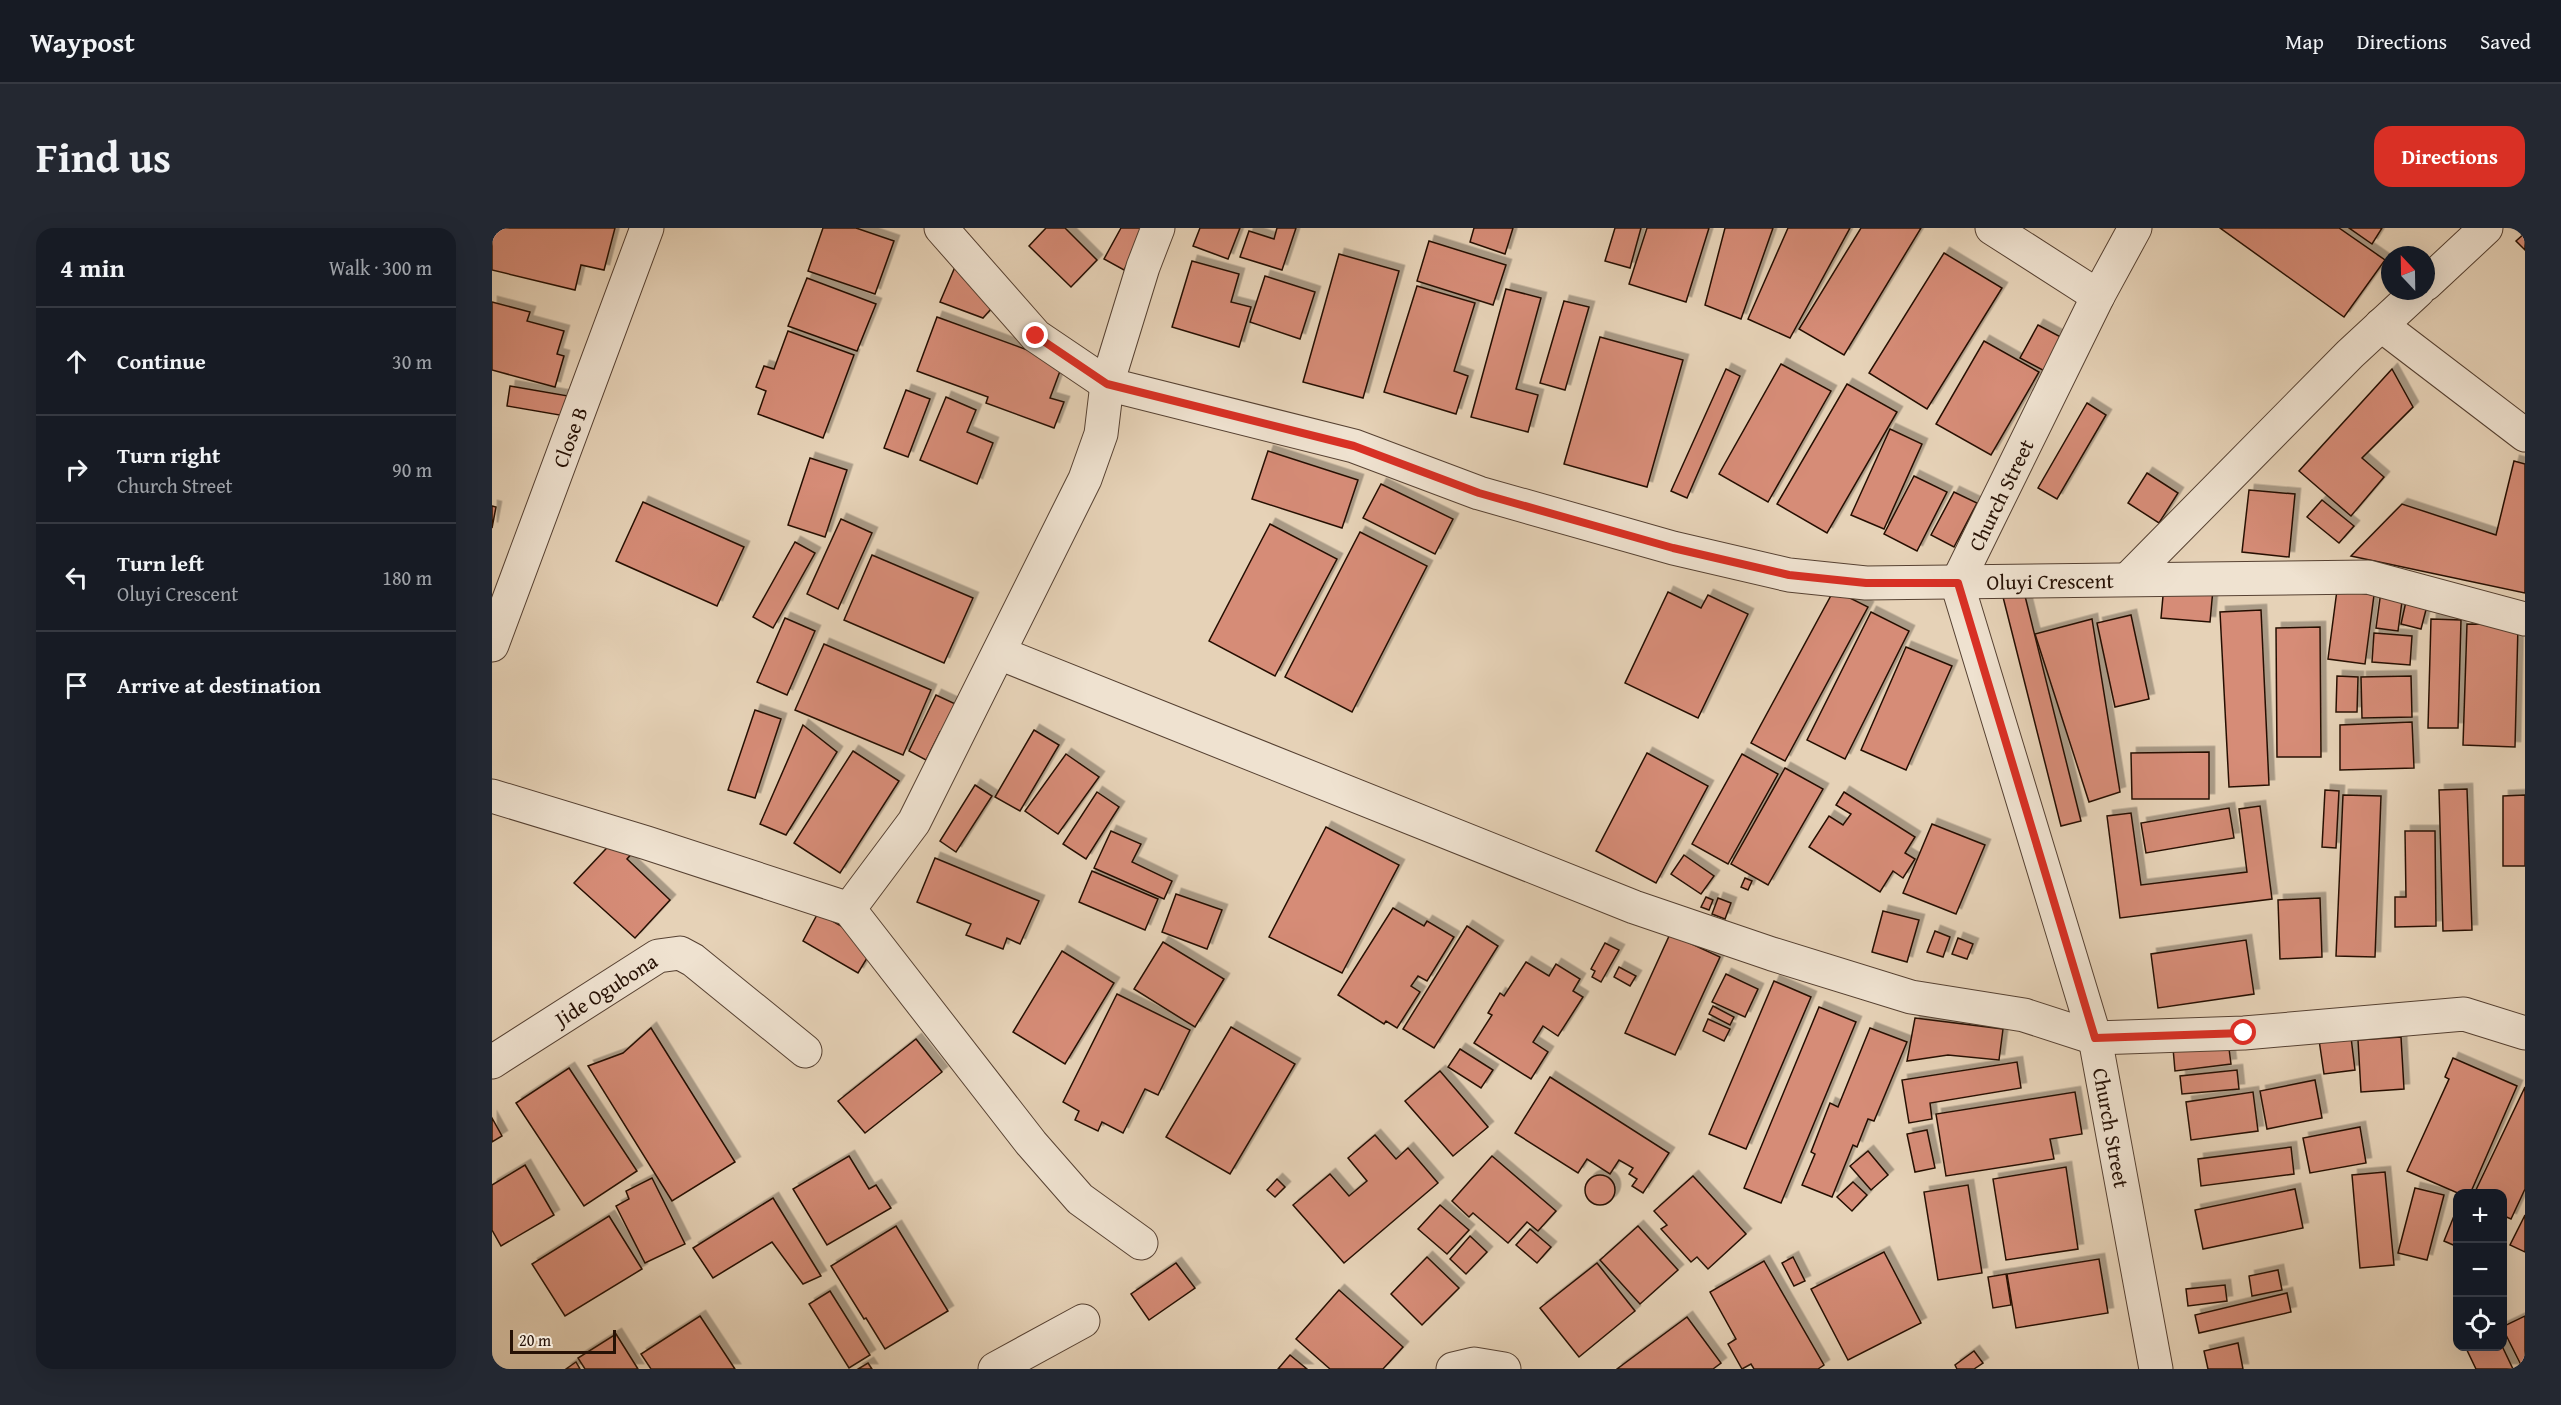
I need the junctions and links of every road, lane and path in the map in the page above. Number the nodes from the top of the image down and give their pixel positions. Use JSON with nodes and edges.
{"nodes":[{"id":1,"x":647,"y":228,"type":"edge"},
{"id":2,"x":941,"y":228,"type":"edge"},
{"id":3,"x":1158,"y":228,"type":"edge"},
{"id":4,"x":1992,"y":228,"type":"edge"},
{"id":5,"x":2135,"y":228,"type":"edge"},
{"id":6,"x":2486,"y":228,"type":"edge"},
{"id":7,"x":2435,"y":276,"type":"edge"},
{"id":8,"x":2098,"y":296,"type":"junction"},
{"id":9,"x":2408,"y":300,"type":"edge"},
{"id":10,"x":2381,"y":325,"type":"junction"},
{"id":11,"x":1107,"y":384,"type":"junction"},
{"id":12,"x":2525,"y":435,"type":"edge"},
{"id":13,"x":2128,"y":579,"type":"junction"},
{"id":14,"x":1958,"y":583,"type":"junction"},
{"id":15,"x":2525,"y":619,"type":"edge"},
{"id":16,"x":492,"y":645,"type":"edge"},
{"id":17,"x":999,"y":653,"type":"junction"},
{"id":18,"x":492,"y":796,"type":"edge"},
{"id":19,"x":849,"y":909,"type":"junction"},
{"id":20,"x":2525,"y":1033,"type":"edge"},
{"id":21,"x":2095,"y":1038,"type":"junction"},
{"id":22,"x":805,"y":1051,"type":"dead end"},
{"id":23,"x":492,"y":1062,"type":"edge"},
{"id":24,"x":1141,"y":1243,"type":"dead end"},
{"id":25,"x":1083,"y":1321,"type":"dead end"},
{"id":26,"x":995,"y":1369,"type":"edge"},
{"id":27,"x":1453,"y":1369,"type":"edge"},
{"id":28,"x":1504,"y":1369,"type":"edge"},
{"id":29,"x":2156,"y":1369,"type":"edge"}],
"edges":[{"from":1,"to":16,"type":"street","name":"Close B"},
{"from":2,"to":11,"type":"street","name":"Oluyi Crescent"},
{"from":3,"to":11,"type":"street"},
{"from":4,"to":8,"type":"street"},
{"from":5,"to":8,"type":"street","name":"Church Street"},
{"from":6,"to":7,"type":"street"},
{"from":8,"to":14,"type":"street","name":"Church Street"},
{"from":9,"to":10,"type":"street"},
{"from":10,"to":12,"type":"street"},
{"from":10,"to":13,"type":"street"},
{"from":11,"to":14,"type":"street","name":"Oluyi Crescent"},
{"from":11,"to":17,"type":"street"},
{"from":13,"to":14,"type":"street","name":"Oluyi Crescent"},
{"from":13,"to":15,"type":"street","name":"Oluyi Crescent"},
{"from":14,"to":21,"type":"street","name":"Church Street"},
{"from":17,"to":19,"type":"street"},
{"from":17,"to":21,"type":"street"},
{"from":18,"to":19,"type":"street"},
{"from":19,"to":24,"type":"street"},
{"from":20,"to":21,"type":"street"},
{"from":21,"to":29,"type":"street","name":"Church Street"},
{"from":22,"to":23,"type":"street","name":"Jide Ogubona"},
{"from":25,"to":26,"type":"street"},
{"from":27,"to":28,"type":"street"}]}
